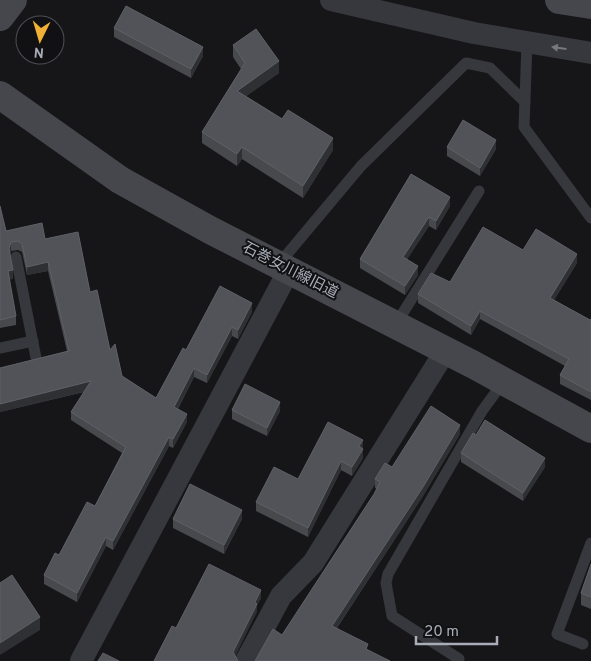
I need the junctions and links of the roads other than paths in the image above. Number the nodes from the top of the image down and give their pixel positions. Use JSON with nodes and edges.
{"nodes":[{"id":1,"x":13,"y":0,"type":"edge"},
{"id":2,"x":331,"y":0,"type":"edge"},
{"id":3,"x":559,"y":0,"type":"edge"},
{"id":4,"x":591,"y":5,"type":"edge"},
{"id":5,"x":0,"y":17,"type":"edge"},
{"id":6,"x":527,"y":43,"type":"junction"},
{"id":7,"x":591,"y":53,"type":"edge"},
{"id":8,"x":0,"y":95,"type":"edge"},
{"id":9,"x":525,"y":102,"type":"junction"},
{"id":10,"x":479,"y":191,"type":"dead end"},
{"id":11,"x":591,"y":218,"type":"edge"},
{"id":12,"x":16,"y":257,"type":"dead end"},
{"id":13,"x":284,"y":267,"type":"junction"},
{"id":14,"x":396,"y":324,"type":"junction"},
{"id":15,"x":32,"y":342,"type":"junction"},
{"id":16,"x":0,"y":348,"type":"edge"},
{"id":17,"x":446,"y":350,"type":"junction"},
{"id":18,"x":36,"y":358,"type":"edge"},
{"id":19,"x":504,"y":381,"type":"junction"},
{"id":20,"x":591,"y":429,"type":"edge"},
{"id":21,"x":591,"y":543,"type":"edge"},
{"id":22,"x":583,"y":644,"type":"dead end"},
{"id":23,"x":459,"y":659,"type":"dead end"},
{"id":24,"x":81,"y":661,"type":"edge"},
{"id":25,"x":246,"y":661,"type":"edge"}],
"edges":[{"from":1,"to":5,"type":"street"},
{"from":2,"to":6,"type":"street"},
{"from":3,"to":4,"type":"street"},
{"from":7,"to":6,"type":"street","one_way":true},
{"from":6,"to":9,"type":"lane"},
{"from":8,"to":13,"type":"street","name":"石巻女川線旧道"},
{"from":9,"to":11,"type":"lane"},
{"from":9,"to":13,"type":"lane"},
{"from":10,"to":14,"type":"lane"},
{"from":12,"to":15,"type":"lane"},
{"from":13,"to":14,"type":"street","name":"石巻女川線旧道"},
{"from":13,"to":24,"type":"street"},
{"from":14,"to":17,"type":"street","name":"石巻女川線旧道"},
{"from":15,"to":16,"type":"lane"},
{"from":15,"to":18,"type":"lane"},
{"from":17,"to":19,"type":"street","name":"石巻女川線旧道"},
{"from":17,"to":25,"type":"street"},
{"from":19,"to":20,"type":"street","name":"石巻女川線旧道"},
{"from":19,"to":23,"type":"lane"},
{"from":21,"to":22,"type":"lane"}]}
